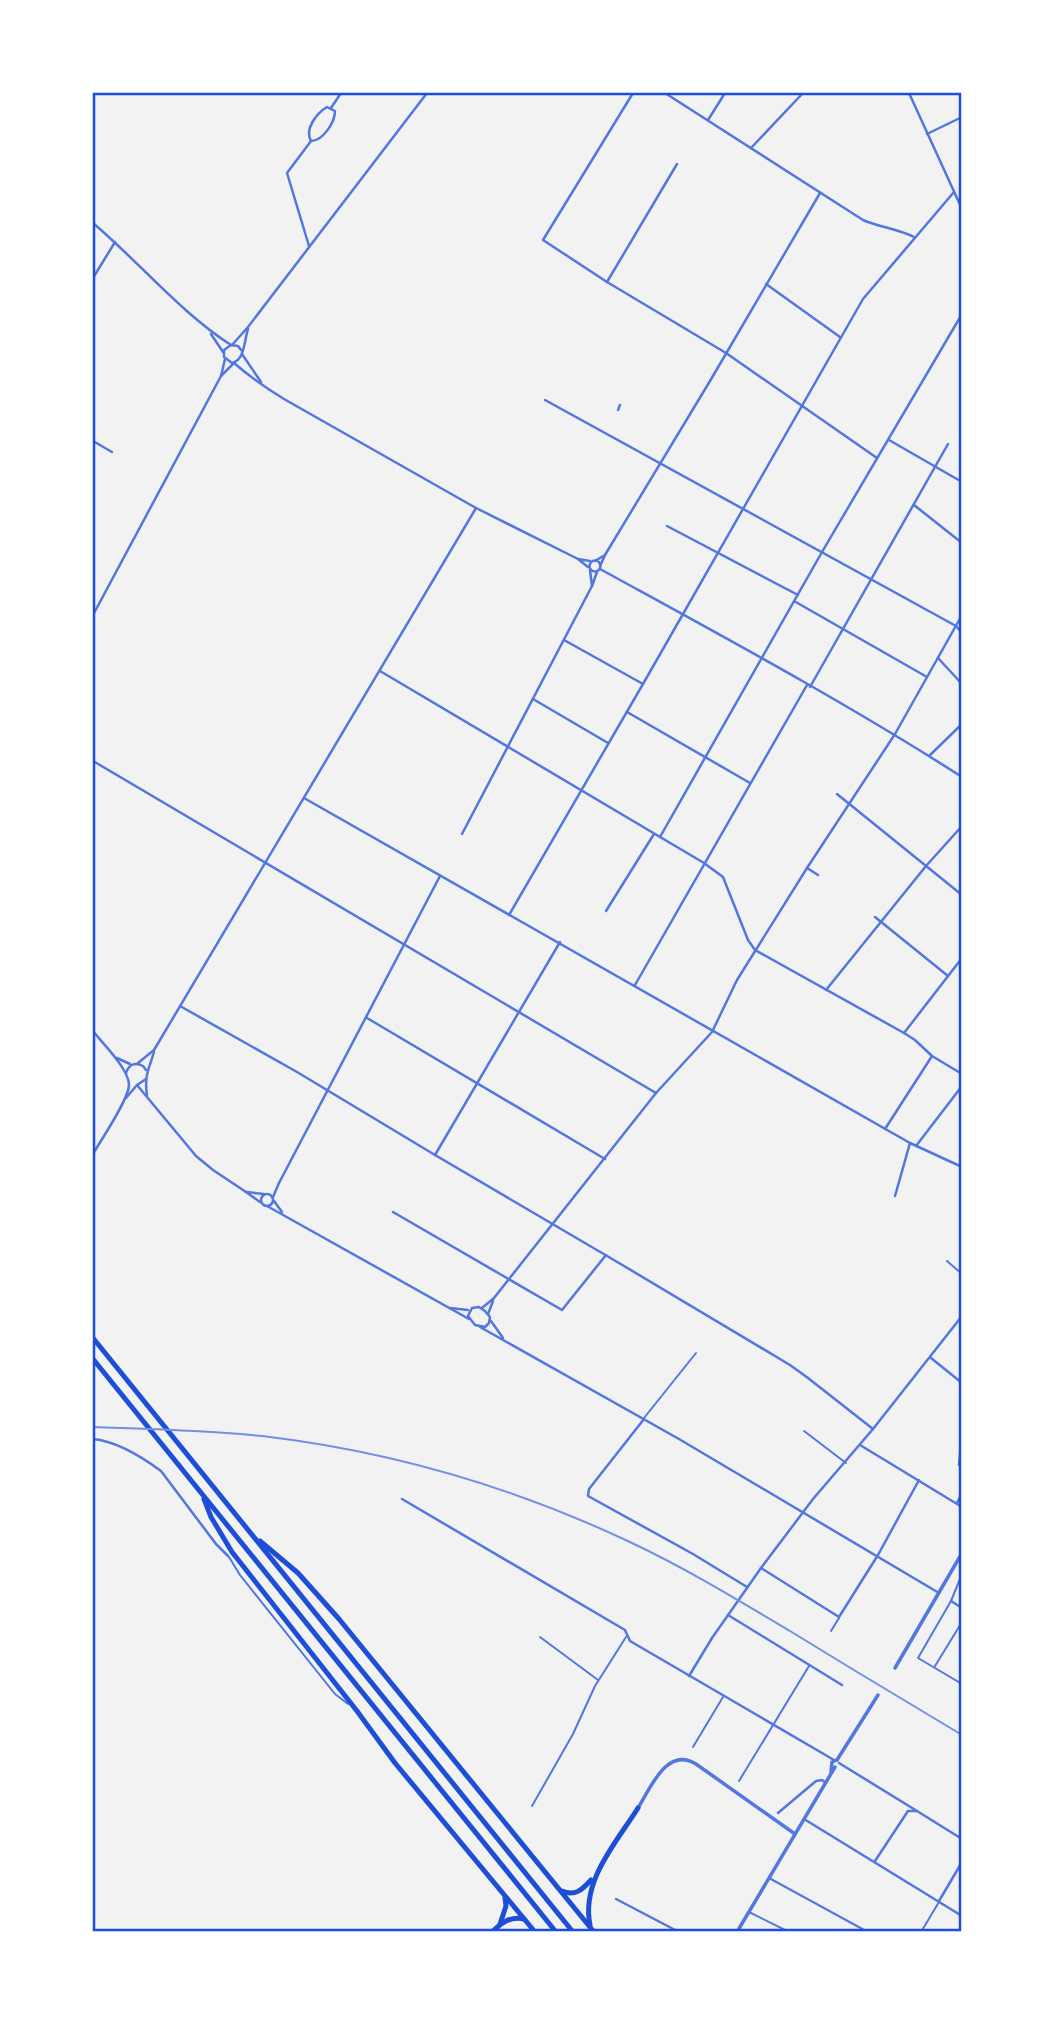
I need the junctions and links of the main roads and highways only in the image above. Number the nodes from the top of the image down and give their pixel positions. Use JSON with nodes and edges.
{"nodes":[{"id":1,"x":93,"y":1339,"type":"edge"},
{"id":2,"x":93,"y":1359,"type":"edge"},
{"id":3,"x":202,"y":1494,"type":"junction"},
{"id":4,"x":250,"y":1533,"type":"junction"},
{"id":5,"x":638,"y":1808,"type":"road end"},
{"id":6,"x":598,"y":1872,"type":"junction"},
{"id":7,"x":556,"y":1886,"type":"junction"},
{"id":8,"x":504,"y":1895,"type":"junction"},
{"id":9,"x":524,"y":1919,"type":"junction"},
{"id":10,"x":500,"y":1924,"type":"junction"},
{"id":11,"x":592,"y":1930,"type":"edge"},
{"id":12,"x":492,"y":1932,"type":"edge"},
{"id":13,"x":535,"y":1932,"type":"edge"},
{"id":14,"x":556,"y":1932,"type":"edge"},
{"id":15,"x":573,"y":1932,"type":"edge"}],
"edges":[{"from":1,"to":4,"type":"highway"},
{"from":2,"to":3,"type":"highway"},
{"from":3,"to":8,"type":"highway"},
{"from":3,"to":14,"type":"highway"},
{"from":4,"to":7,"type":"highway"},
{"from":4,"to":15,"type":"highway"},
{"from":5,"to":6,"type":"highway"},
{"from":6,"to":7,"type":"highway"},
{"from":6,"to":11,"type":"highway"},
{"from":7,"to":11,"type":"highway"},
{"from":8,"to":9,"type":"highway"},
{"from":8,"to":10,"type":"highway"},
{"from":9,"to":10,"type":"highway"},
{"from":9,"to":13,"type":"highway"},
{"from":10,"to":12,"type":"highway"}]}
